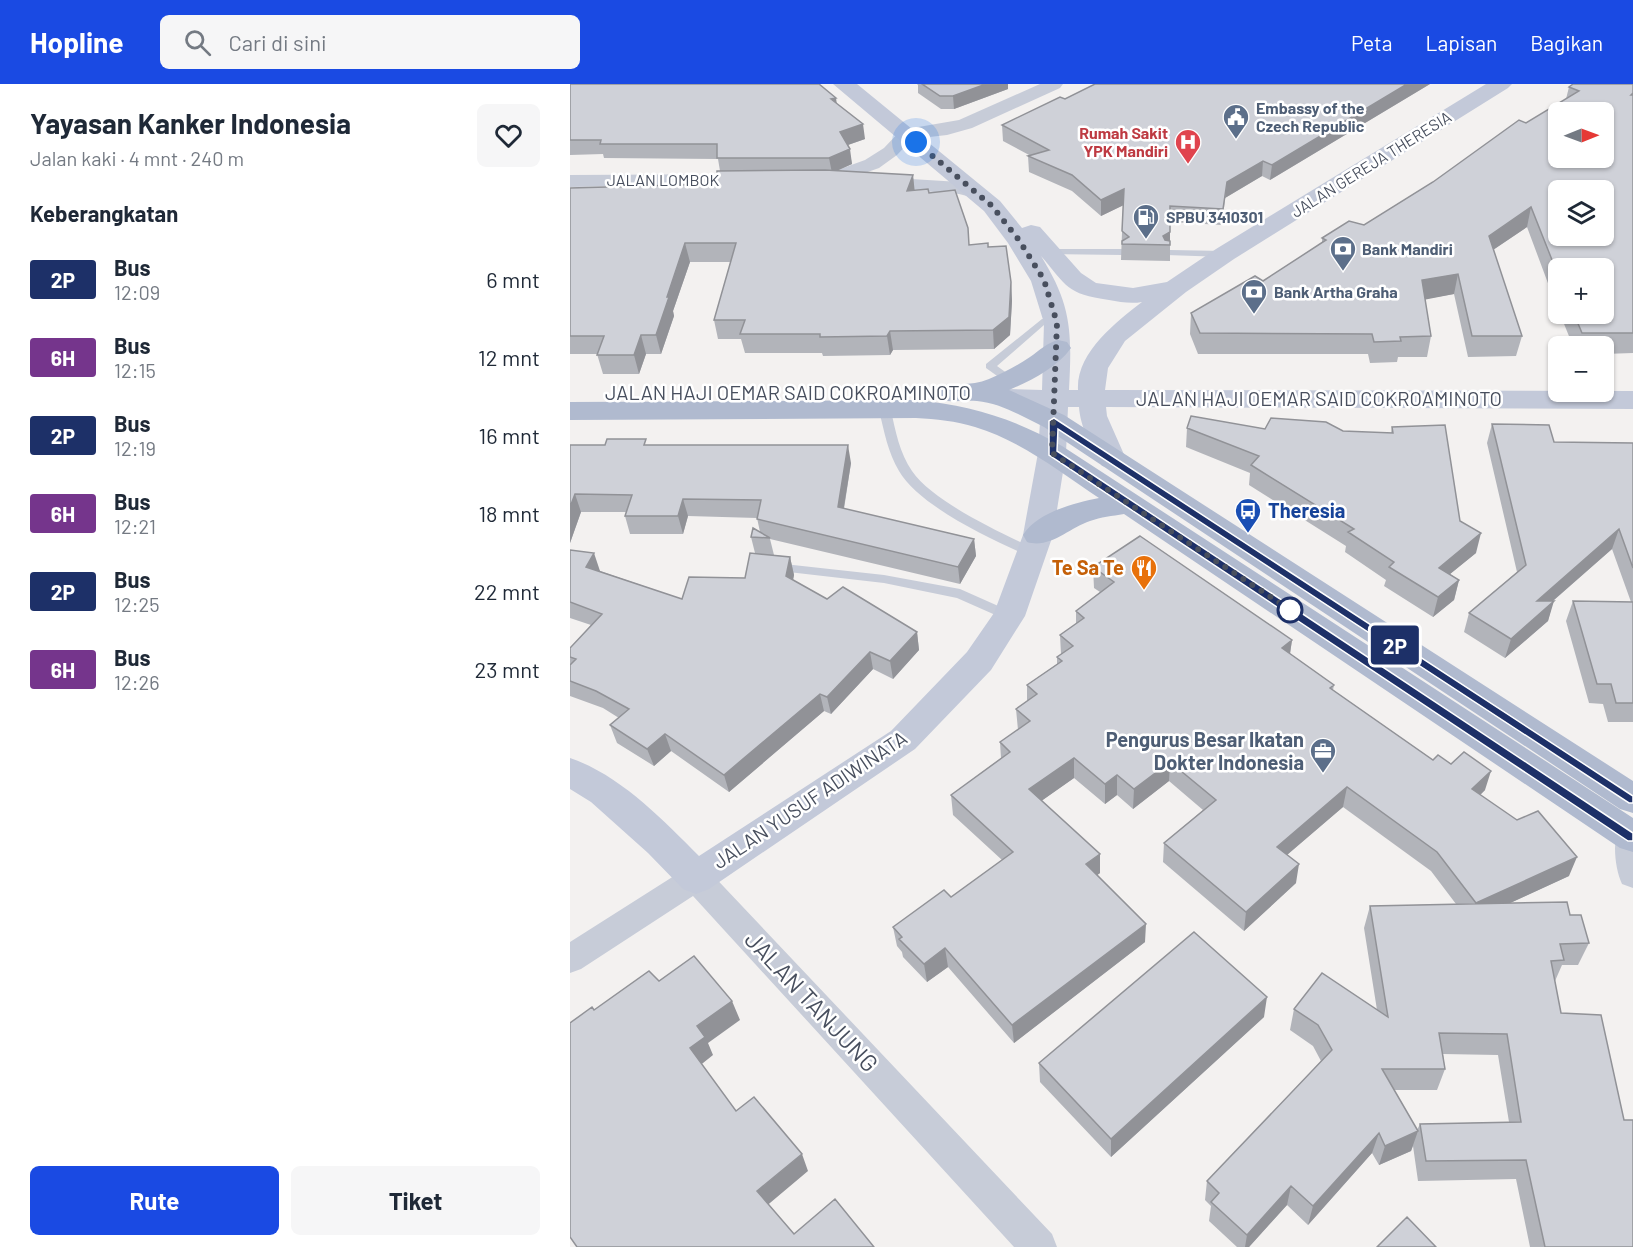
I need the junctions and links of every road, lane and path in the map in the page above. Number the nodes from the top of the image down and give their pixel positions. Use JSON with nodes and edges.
{"nodes":[{"id":1,"x":844,"y":84,"type":"edge"},
{"id":2,"x":1054,"y":84,"type":"edge"},
{"id":3,"x":1501,"y":84,"type":"edge"},
{"id":4,"x":907,"y":134,"type":"junction"},
{"id":5,"x":769,"y":180,"type":"edge"},
{"id":6,"x":804,"y":180,"type":"edge"},
{"id":7,"x":828,"y":180,"type":"junction"},
{"id":8,"x":570,"y":181,"type":"edge"},
{"id":9,"x":984,"y":199,"type":"junction"},
{"id":10,"x":1051,"y":252,"type":"junction"},
{"id":11,"x":1122,"y":252,"type":"edge"},
{"id":12,"x":1170,"y":253,"type":"edge"},
{"id":13,"x":1225,"y":254,"type":"junction"},
{"id":14,"x":1177,"y":287,"type":"junction"},
{"id":15,"x":1058,"y":335,"type":"junction"},
{"id":16,"x":1105,"y":350,"type":"junction"},
{"id":17,"x":1008,"y":390,"type":"junction"},
{"id":18,"x":570,"y":392,"type":"edge"},
{"id":19,"x":1091,"y":398,"type":"junction"},
{"id":20,"x":1140,"y":398,"type":"junction"},
{"id":21,"x":1633,"y":400,"type":"edge"},
{"id":22,"x":885,"y":410,"type":"junction"},
{"id":23,"x":570,"y":411,"type":"edge"},
{"id":24,"x":1054,"y":424,"type":"junction"},
{"id":25,"x":1112,"y":459,"type":"junction"},
{"id":26,"x":1129,"y":504,"type":"junction"},
{"id":27,"x":1035,"y":544,"type":"junction"},
{"id":28,"x":758,"y":565,"type":"edge"},
{"id":29,"x":1009,"y":616,"type":"junction"},
{"id":30,"x":570,"y":772,"type":"edge"},
{"id":31,"x":1633,"y":799,"type":"edge"},
{"id":32,"x":1632,"y":834,"type":"edge"},
{"id":33,"x":1633,"y":875,"type":"edge"},
{"id":34,"x":696,"y":878,"type":"junction"},
{"id":35,"x":570,"y":958,"type":"edge"},
{"id":36,"x":1039,"y":1247,"type":"edge"}],
"edges":[{"from":1,"to":4,"type":"street","name":"JALAN YUSUF ADIWINATA"},
{"from":2,"to":4,"type":"street"},
{"from":3,"to":13,"type":"street","name":"JALAN GEREJA THERESIA"},
{"from":4,"to":7,"type":"street"},
{"from":4,"to":9,"type":"street","name":"JALAN YUSUF ADIWINATA"},
{"from":5,"to":8,"type":"street","name":"JALAN LOMBOK"},
{"from":6,"to":7,"type":"street"},
{"from":7,"to":9,"type":"street"},
{"from":9,"to":10,"type":"street"},
{"from":9,"to":15,"type":"street","name":"JALAN YUSUF ADIWINATA"},
{"from":10,"to":11,"type":"lane"},
{"from":10,"to":14,"type":"street"},
{"from":12,"to":13,"type":"lane"},
{"from":13,"to":14,"type":"street","name":"JALAN GEREJA THERESIA"},
{"from":14,"to":16,"type":"street","name":"JALAN GEREJA THERESIA"},
{"from":15,"to":17,"type":"main road"},
{"from":15,"to":24,"type":"street","name":"JALAN YUSUF ADIWINATA"},
{"from":16,"to":19,"type":"street","name":"JALAN GEREJA THERESIA"},
{"from":16,"to":20,"type":"street"},
{"from":17,"to":18,"type":"main road","name":"JALAN HAJI OEMAR SAID COKROAMINOTO"},
{"from":17,"to":24,"type":"main road","name":"JALAN HAJI OEMAR SAID COKROAMINOTO"},
{"from":19,"to":20,"type":"street","name":"JALAN HAJI OEMAR SAID COKROAMINOTO"},
{"from":19,"to":24,"type":"street","name":"JALAN HAJI OEMAR SAID COKROAMINOTO"},
{"from":19,"to":25,"type":"street","name":"JALAN GEREJA THERESIA"},
{"from":20,"to":21,"type":"street","name":"JALAN HAJI OEMAR SAID COKROAMINOTO"},
{"from":22,"to":23,"type":"main road","name":"JALAN HAJI OEMAR SAID COKROAMINOTO"},
{"from":22,"to":24,"type":"main road","name":"JALAN HAJI OEMAR SAID COKROAMINOTO"},
{"from":22,"to":27,"type":"lane"},
{"from":24,"to":25,"type":"main road"},
{"from":24,"to":26,"type":"main road"},
{"from":24,"to":27,"type":"street","name":"JALAN YUSUF ADIWINATA"},
{"from":25,"to":31,"type":"main road"},
{"from":26,"to":27,"type":"main road"},
{"from":26,"to":32,"type":"main road"},
{"from":27,"to":29,"type":"street","name":"JALAN YUSUF ADIWINATA"},
{"from":28,"to":29,"type":"lane"},
{"from":29,"to":34,"type":"street","name":"JALAN YUSUF ADIWINATA"},
{"from":30,"to":34,"type":"street","name":"JALAN TANJUNG"},
{"from":32,"to":33,"type":"street"},
{"from":34,"to":35,"type":"street","name":"JALAN YUSUF ADIWINATA"},
{"from":34,"to":36,"type":"street","name":"JALAN TANJUNG"}]}
